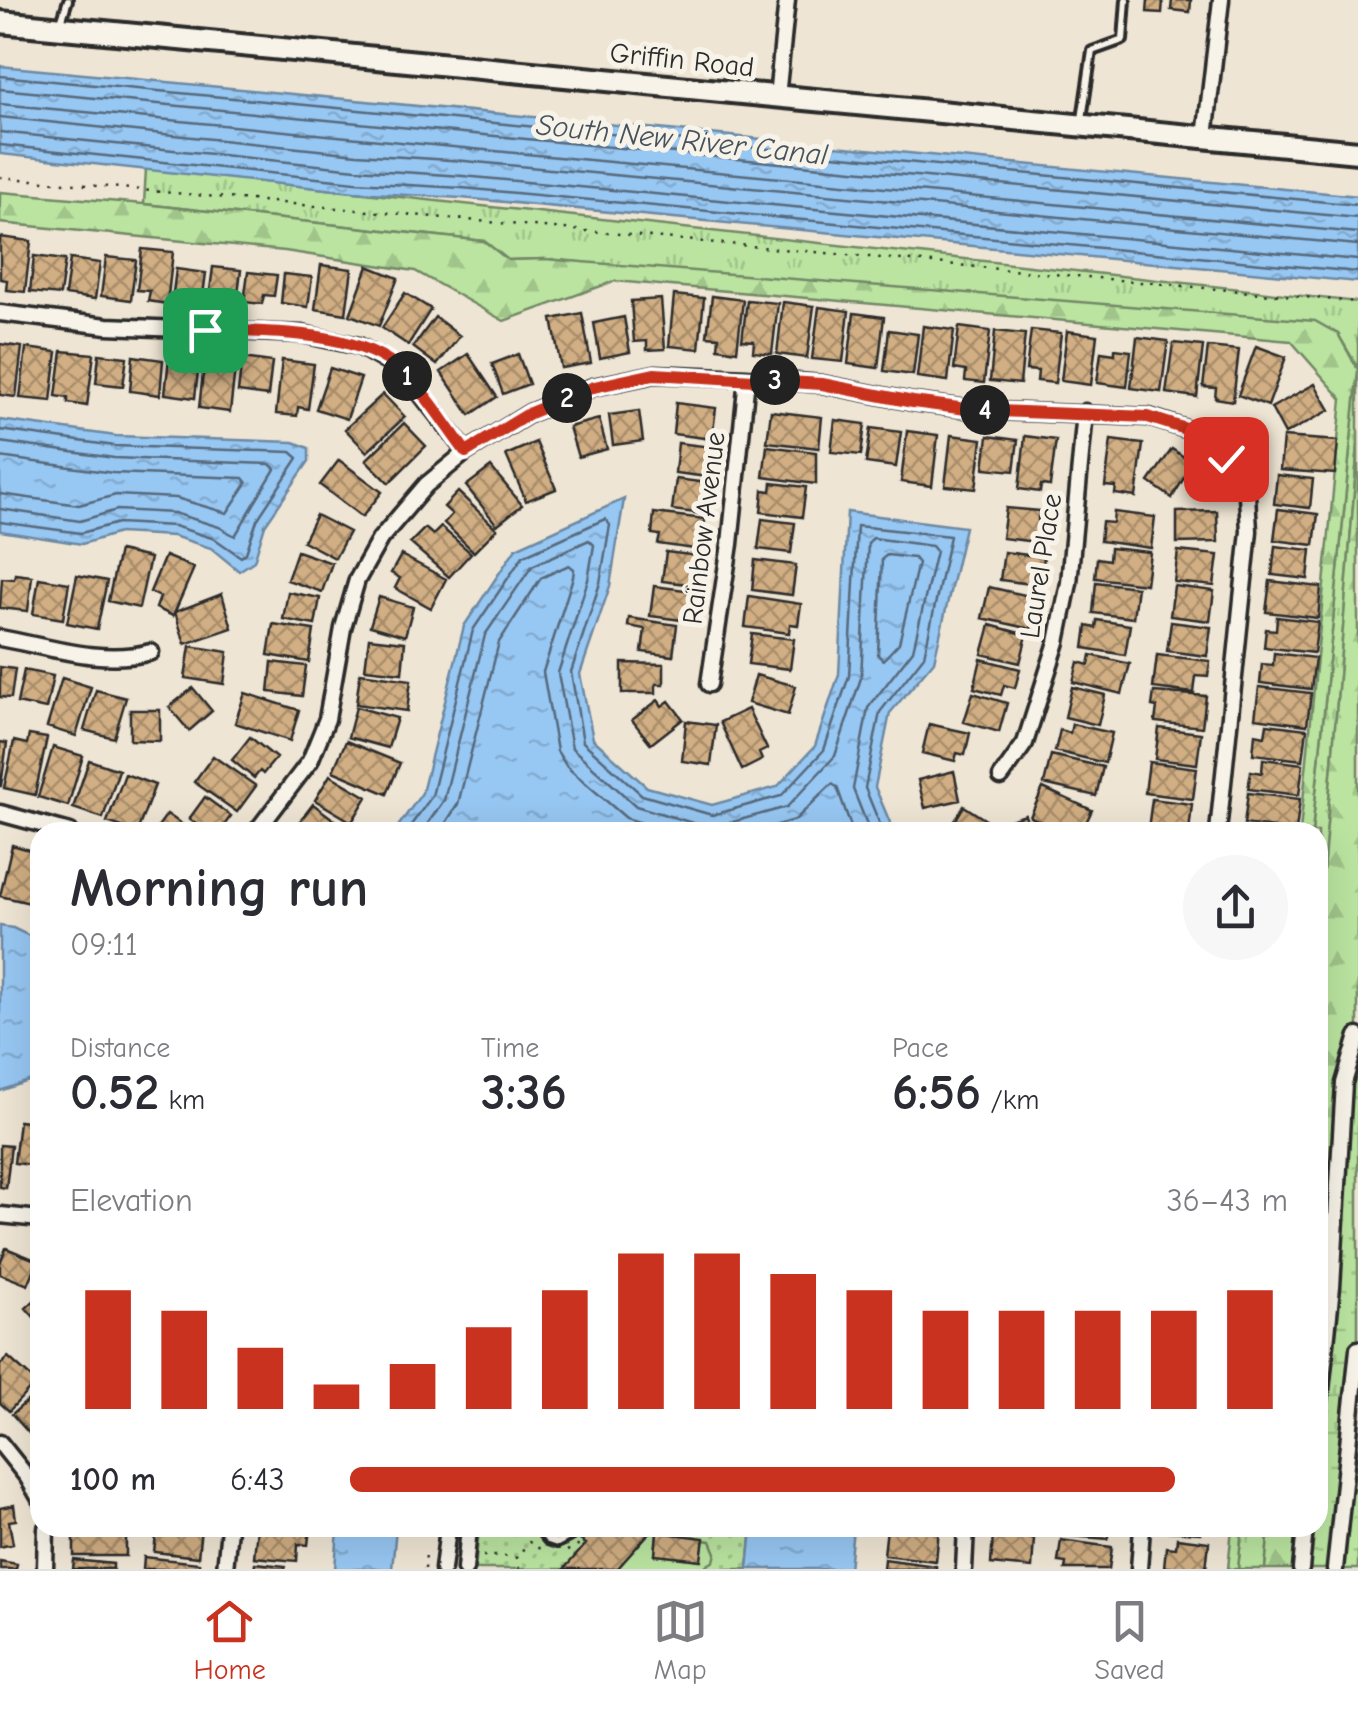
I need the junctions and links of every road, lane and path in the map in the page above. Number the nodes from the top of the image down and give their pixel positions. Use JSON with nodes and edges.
{"nodes":[{"id":1,"x":68,"y":0,"type":"edge"},
{"id":2,"x":787,"y":0,"type":"edge"},
{"id":3,"x":1126,"y":0,"type":"edge"},
{"id":4,"x":1221,"y":0,"type":"edge"},
{"id":5,"x":0,"y":22,"type":"edge"},
{"id":6,"x":59,"y":28,"type":"junction"},
{"id":7,"x":777,"y":98,"type":"junction"},
{"id":8,"x":1081,"y":126,"type":"junction"},
{"id":9,"x":1205,"y":137,"type":"junction"},
{"id":10,"x":1358,"y":152,"type":"edge"},
{"id":11,"x":0,"y":177,"type":"edge"},
{"id":12,"x":1358,"y":302,"type":"edge"},
{"id":13,"x":0,"y":314,"type":"edge"},
{"id":14,"x":747,"y":378,"type":"junction"},
{"id":15,"x":1085,"y":412,"type":"junction"},
{"id":16,"x":1250,"y":436,"type":"dead end"},
{"id":17,"x":466,"y":452,"type":"junction"},
{"id":18,"x":1226,"y":459,"type":"junction"},
{"id":19,"x":0,"y":638,"type":"edge"},
{"id":20,"x":151,"y":652,"type":"dead end"},
{"id":21,"x":709,"y":684,"type":"dead end"},
{"id":22,"x":1001,"y":777,"type":"dead end"},
{"id":23,"x":0,"y":813,"type":"edge"},
{"id":24,"x":33,"y":822,"type":"edge"},
{"id":25,"x":264,"y":822,"type":"edge"},
{"id":26,"x":1219,"y":822,"type":"edge"},
{"id":27,"x":1358,"y":1036,"type":"edge"},
{"id":28,"x":0,"y":1215,"type":"edge"},
{"id":29,"x":30,"y":1219,"type":"edge"},
{"id":30,"x":1328,"y":1324,"type":"edge"},
{"id":31,"x":1358,"y":1348,"type":"edge"},
{"id":32,"x":0,"y":1444,"type":"edge"},
{"id":33,"x":30,"y":1482,"type":"edge"},
{"id":34,"x":46,"y":1537,"type":"edge"},
{"id":35,"x":228,"y":1537,"type":"edge"},
{"id":36,"x":447,"y":1537,"type":"edge"},
{"id":37,"x":469,"y":1537,"type":"edge"},
{"id":38,"x":546,"y":1537,"type":"edge"},
{"id":39,"x":568,"y":1537,"type":"edge"},
{"id":40,"x":966,"y":1537,"type":"edge"},
{"id":41,"x":1141,"y":1537,"type":"edge"},
{"id":42,"x":1304,"y":1537,"type":"edge"},
{"id":43,"x":580,"y":1545,"type":"dead end"},
{"id":44,"x":547,"y":1551,"type":"dead end"},
{"id":45,"x":436,"y":1552,"type":"dead end"},
{"id":46,"x":556,"y":1552,"type":"dead end"},
{"id":47,"x":476,"y":1556,"type":"dead end"},
{"id":48,"x":516,"y":1558,"type":"junction"},
{"id":49,"x":45,"y":1569,"type":"edge"},
{"id":50,"x":225,"y":1569,"type":"edge"},
{"id":51,"x":426,"y":1569,"type":"edge"},
{"id":52,"x":443,"y":1569,"type":"edge"},
{"id":53,"x":465,"y":1569,"type":"edge"},
{"id":54,"x":519,"y":1569,"type":"edge"},
{"id":55,"x":964,"y":1569,"type":"edge"},
{"id":56,"x":1139,"y":1569,"type":"edge"},
{"id":57,"x":1301,"y":1569,"type":"edge"},
{"id":58,"x":1335,"y":1569,"type":"edge"}],
"edges":[{"from":1,"to":6,"type":"lane"},
{"from":2,"to":7,"type":"street"},
{"from":3,"to":8,"type":"lane"},
{"from":4,"to":9,"type":"street"},
{"from":5,"to":6,"type":"main road","name":"Griffin Road"},
{"from":6,"to":7,"type":"main road","name":"Griffin Road"},
{"from":7,"to":8,"type":"main road","name":"Griffin Road"},
{"from":8,"to":9,"type":"main road","name":"Griffin Road"},
{"from":9,"to":10,"type":"main road","name":"Griffin Road"},
{"from":11,"to":12,"type":"path"},
{"from":13,"to":17,"type":"street"},
{"from":14,"to":15,"type":"street"},
{"from":14,"to":17,"type":"street"},
{"from":14,"to":21,"type":"street","name":"Rainbow Avenue"},
{"from":15,"to":18,"type":"street"},
{"from":15,"to":22,"type":"street","name":"Laurel Place"},
{"from":16,"to":18,"type":"street"},
{"from":17,"to":25,"type":"street"},
{"from":18,"to":26,"type":"street"},
{"from":19,"to":20,"type":"street"},
{"from":23,"to":24,"type":"street"},
{"from":27,"to":30,"type":"street"},
{"from":28,"to":29,"type":"street"},
{"from":31,"to":58,"type":"street"},
{"from":32,"to":33,"type":"street"},
{"from":34,"to":49,"type":"street"},
{"from":35,"to":50,"type":"street"},
{"from":36,"to":52,"type":"street"},
{"from":37,"to":53,"type":"street"},
{"from":38,"to":39,"type":"lane"},
{"from":40,"to":55,"type":"street"},
{"from":41,"to":56,"type":"street"},
{"from":42,"to":57,"type":"street"},
{"from":43,"to":46,"type":"path"},
{"from":44,"to":48,"type":"path"},
{"from":45,"to":51,"type":"path"},
{"from":47,"to":48,"type":"path"},
{"from":48,"to":54,"type":"path"}]}
